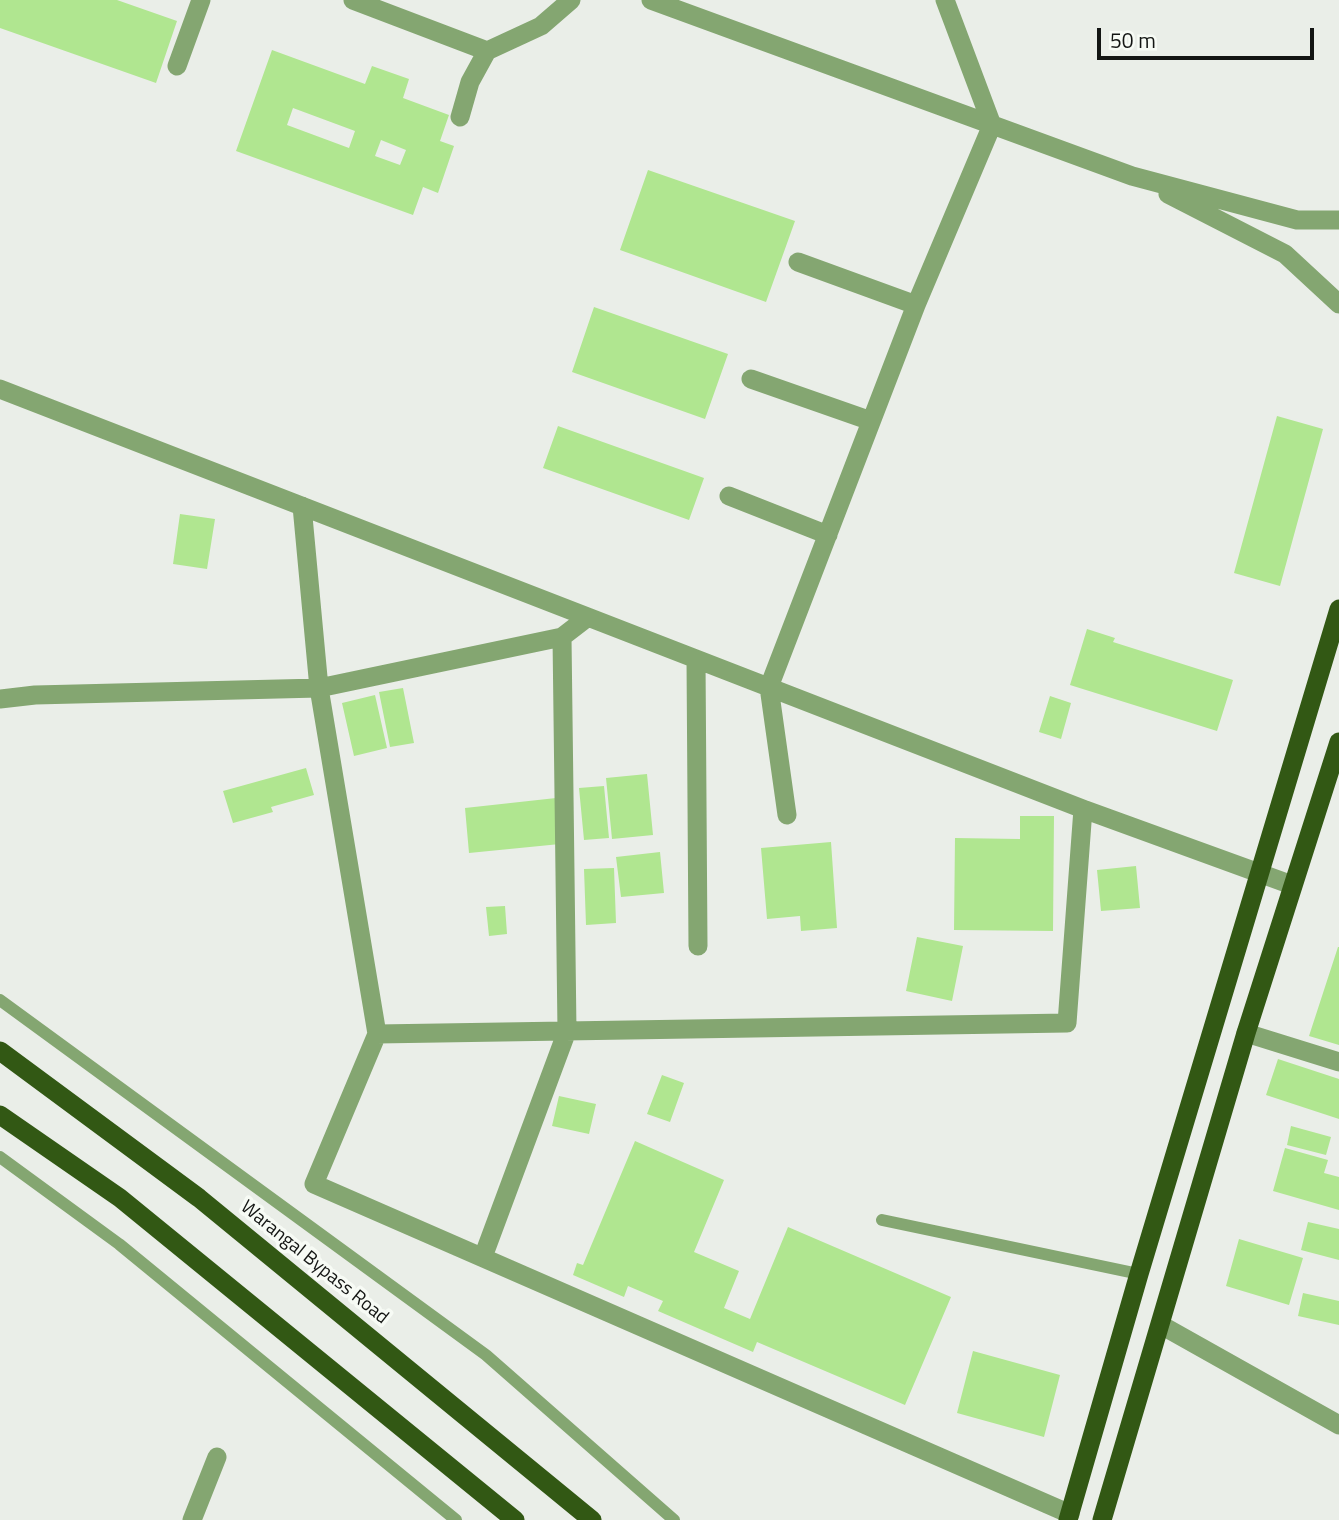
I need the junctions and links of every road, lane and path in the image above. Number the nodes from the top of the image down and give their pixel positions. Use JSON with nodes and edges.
{"nodes":[{"id":1,"x":201,"y":0,"type":"edge"},
{"id":2,"x":353,"y":0,"type":"edge"},
{"id":3,"x":571,"y":0,"type":"edge"},
{"id":4,"x":651,"y":0,"type":"edge"},
{"id":5,"x":945,"y":0,"type":"edge"},
{"id":6,"x":487,"y":51,"type":"junction"},
{"id":7,"x":177,"y":66,"type":"dead end"},
{"id":8,"x":460,"y":117,"type":"dead end"},
{"id":9,"x":992,"y":125,"type":"junction"},
{"id":10,"x":1132,"y":176,"type":"junction"},
{"id":11,"x":1339,"y":220,"type":"edge"},
{"id":12,"x":798,"y":262,"type":"dead end"},
{"id":13,"x":1339,"y":304,"type":"edge"},
{"id":14,"x":916,"y":305,"type":"junction"},
{"id":15,"x":751,"y":379,"type":"dead end"},
{"id":16,"x":0,"y":388,"type":"edge"},
{"id":17,"x":872,"y":421,"type":"junction"},
{"id":18,"x":729,"y":496,"type":"dead end"},
{"id":19,"x":302,"y":506,"type":"junction"},
{"id":20,"x":828,"y":535,"type":"junction"},
{"id":21,"x":1339,"y":609,"type":"edge"},
{"id":22,"x":588,"y":617,"type":"junction"},
{"id":23,"x":562,"y":637,"type":"junction"},
{"id":24,"x":696,"y":659,"type":"junction"},
{"id":25,"x":769,"y":687,"type":"junction"},
{"id":26,"x":319,"y":688,"type":"junction"},
{"id":27,"x":0,"y":699,"type":"edge"},
{"id":28,"x":1339,"y":742,"type":"edge"},
{"id":29,"x":1083,"y":809,"type":"junction"},
{"id":30,"x":787,"y":815,"type":"dead end"},
{"id":31,"x":1260,"y":874,"type":"junction"},
{"id":32,"x":1292,"y":885,"type":"junction"},
{"id":33,"x":698,"y":946,"type":"dead end"},
{"id":34,"x":0,"y":1000,"type":"edge"},
{"id":35,"x":567,"y":1031,"type":"junction"},
{"id":36,"x":1246,"y":1033,"type":"junction"},
{"id":37,"x":377,"y":1034,"type":"junction"},
{"id":38,"x":0,"y":1051,"type":"edge"},
{"id":39,"x":1339,"y":1062,"type":"edge"},
{"id":40,"x":0,"y":1115,"type":"edge"},
{"id":41,"x":0,"y":1157,"type":"edge"},
{"id":42,"x":882,"y":1220,"type":"dead end"},
{"id":43,"x":483,"y":1257,"type":"junction"},
{"id":44,"x":1139,"y":1274,"type":"junction"},
{"id":45,"x":1161,"y":1325,"type":"junction"},
{"id":46,"x":1339,"y":1425,"type":"edge"},
{"id":47,"x":217,"y":1458,"type":"dead end"},
{"id":48,"x":1069,"y":1517,"type":"edge"},
{"id":49,"x":192,"y":1520,"type":"edge"},
{"id":50,"x":456,"y":1520,"type":"edge"},
{"id":51,"x":515,"y":1520,"type":"edge"},
{"id":52,"x":592,"y":1520,"type":"edge"},
{"id":53,"x":674,"y":1520,"type":"edge"},
{"id":54,"x":1102,"y":1520,"type":"edge"}],
"edges":[{"from":1,"to":7,"type":"street"},
{"from":2,"to":6,"type":"street"},
{"from":3,"to":6,"type":"street"},
{"from":4,"to":9,"type":"street"},
{"from":5,"to":9,"type":"street"},
{"from":6,"to":8,"type":"street"},
{"from":9,"to":10,"type":"street"},
{"from":9,"to":14,"type":"street"},
{"from":10,"to":11,"type":"street"},
{"from":10,"to":13,"type":"street"},
{"from":12,"to":14,"type":"street"},
{"from":14,"to":17,"type":"street"},
{"from":15,"to":17,"type":"street"},
{"from":16,"to":19,"type":"street"},
{"from":17,"to":20,"type":"street"},
{"from":18,"to":20,"type":"street"},
{"from":19,"to":22,"type":"street"},
{"from":19,"to":26,"type":"street"},
{"from":20,"to":25,"type":"street"},
{"from":21,"to":31,"type":"highway"},
{"from":22,"to":23,"type":"street"},
{"from":22,"to":24,"type":"street"},
{"from":23,"to":26,"type":"street"},
{"from":23,"to":35,"type":"street"},
{"from":24,"to":25,"type":"street"},
{"from":24,"to":33,"type":"street"},
{"from":25,"to":29,"type":"street"},
{"from":25,"to":30,"type":"street"},
{"from":26,"to":27,"type":"street"},
{"from":26,"to":37,"type":"street"},
{"from":28,"to":32,"type":"highway"},
{"from":29,"to":31,"type":"street"},
{"from":29,"to":35,"type":"street"},
{"from":31,"to":32,"type":"street"},
{"from":31,"to":44,"type":"highway"},
{"from":32,"to":36,"type":"highway"},
{"from":34,"to":53,"type":"lane"},
{"from":35,"to":37,"type":"street"},
{"from":35,"to":43,"type":"street"},
{"from":36,"to":39,"type":"street"},
{"from":36,"to":45,"type":"highway"},
{"from":37,"to":43,"type":"street"},
{"from":38,"to":52,"type":"highway","name":"Warangal Bypass Road"},
{"from":40,"to":51,"type":"highway"},
{"from":41,"to":50,"type":"lane"},
{"from":42,"to":44,"type":"lane"},
{"from":43,"to":48,"type":"street"},
{"from":44,"to":48,"type":"highway"},
{"from":45,"to":46,"type":"street"},
{"from":45,"to":54,"type":"highway"},
{"from":47,"to":49,"type":"street"}]}
